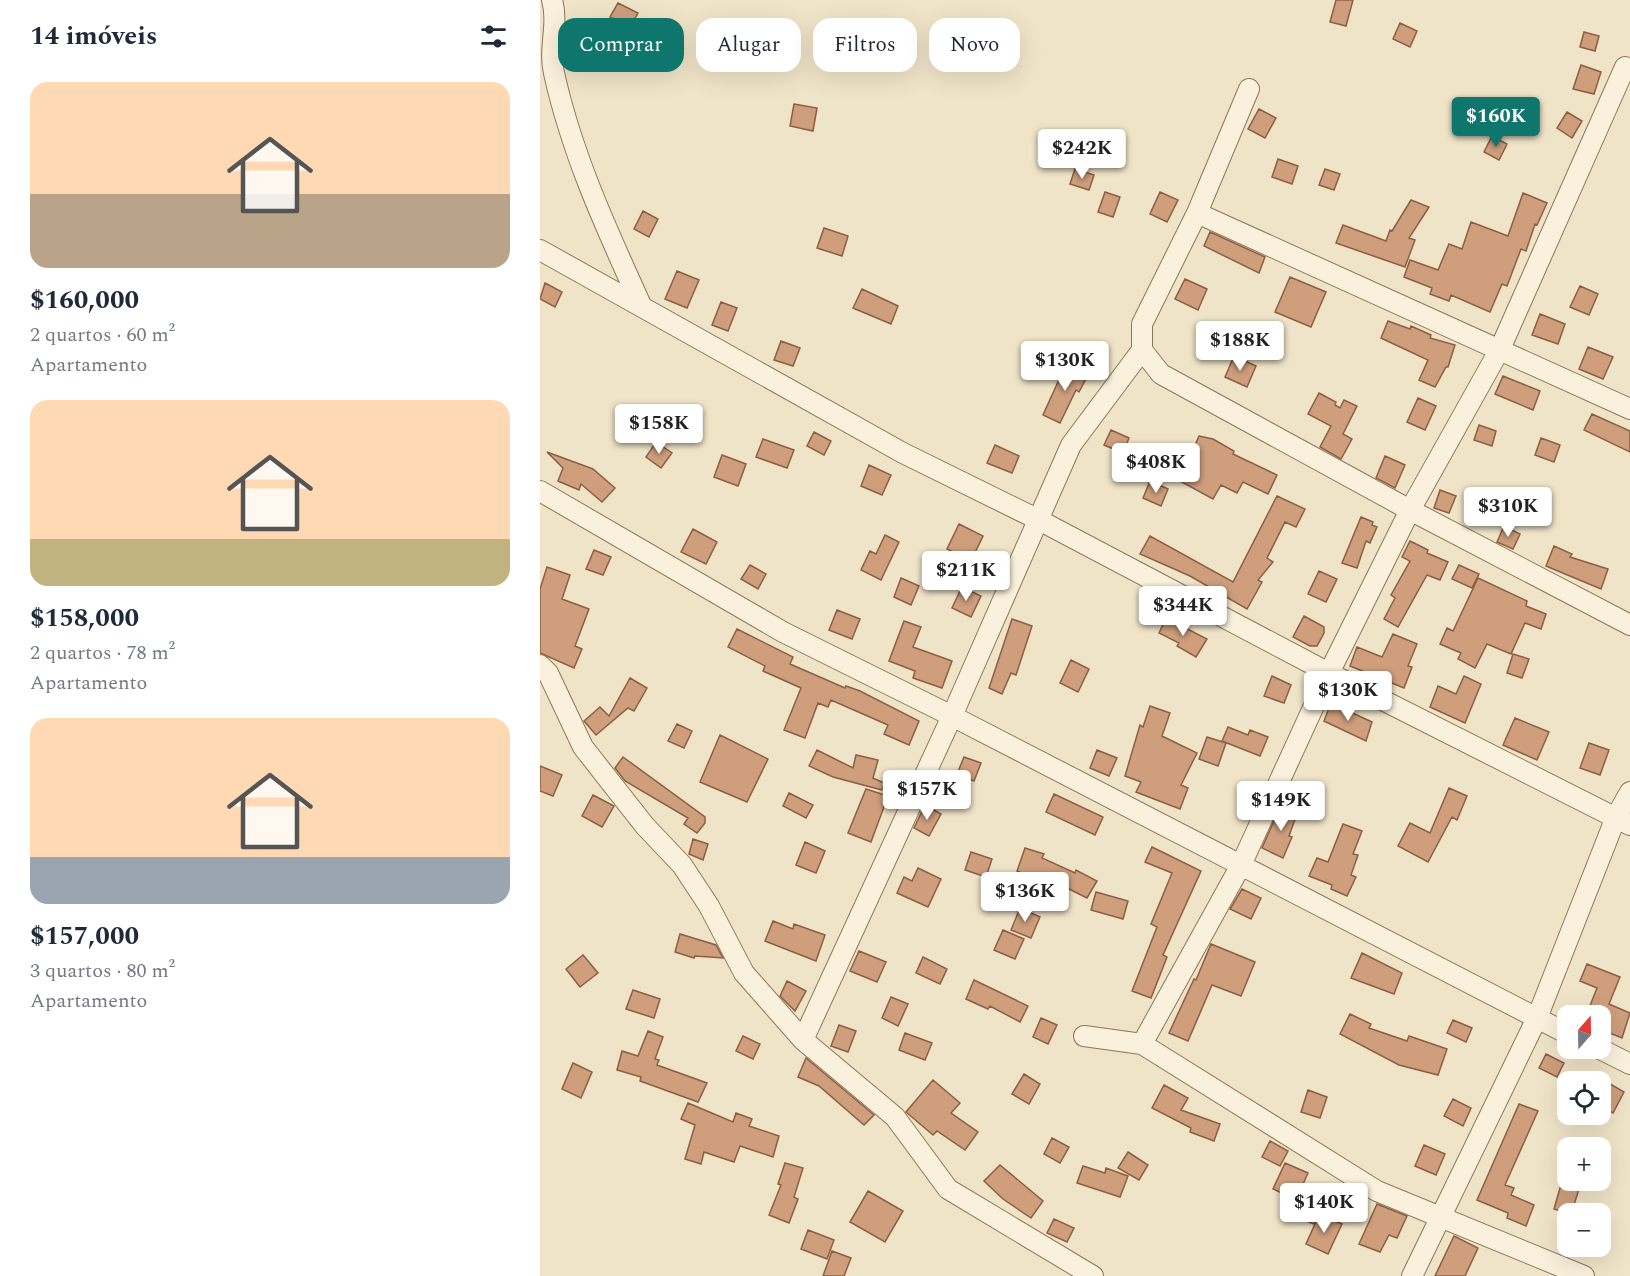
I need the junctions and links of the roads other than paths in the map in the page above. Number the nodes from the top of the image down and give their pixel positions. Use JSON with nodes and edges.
{"nodes":[{"id":1,"x":552,"y":0,"type":"edge"},
{"id":2,"x":1625,"y":68,"type":"dead end"},
{"id":3,"x":1249,"y":89,"type":"dead end"},
{"id":4,"x":1197,"y":213,"type":"junction"},
{"id":5,"x":540,"y":250,"type":"edge"},
{"id":6,"x":641,"y":305,"type":"junction"},
{"id":7,"x":1500,"y":349,"type":"junction"},
{"id":8,"x":1142,"y":350,"type":"junction"},
{"id":9,"x":1630,"y":409,"type":"edge"},
{"id":10,"x":540,"y":491,"type":"edge"},
{"id":11,"x":1410,"y":510,"type":"junction"},
{"id":12,"x":1037,"y":519,"type":"junction"},
{"id":13,"x":1630,"y":625,"type":"edge"},
{"id":14,"x":540,"y":665,"type":"edge"},
{"id":15,"x":1329,"y":673,"type":"junction"},
{"id":16,"x":952,"y":716,"type":"junction"},
{"id":17,"x":1630,"y":792,"type":"edge"},
{"id":18,"x":1623,"y":821,"type":"edge"},
{"id":19,"x":1241,"y":865,"type":"junction"},
{"id":20,"x":1537,"y":1018,"type":"junction"},
{"id":21,"x":1557,"y":1028,"type":"edge"},
{"id":22,"x":1084,"y":1036,"type":"dead end"},
{"id":23,"x":803,"y":1041,"type":"junction"},
{"id":24,"x":1142,"y":1044,"type":"junction"},
{"id":25,"x":1611,"y":1054,"type":"edge"},
{"id":26,"x":1630,"y":1064,"type":"edge"},
{"id":27,"x":1440,"y":1218,"type":"junction"},
{"id":28,"x":1093,"y":1276,"type":"edge"},
{"id":29,"x":1412,"y":1276,"type":"edge"},
{"id":30,"x":1584,"y":1276,"type":"edge"}],
"edges":[{"from":1,"to":6,"type":"street"},
{"from":2,"to":7,"type":"street"},
{"from":3,"to":4,"type":"street"},
{"from":4,"to":7,"type":"street"},
{"from":4,"to":8,"type":"street"},
{"from":5,"to":6,"type":"street"},
{"from":6,"to":12,"type":"street"},
{"from":7,"to":9,"type":"street"},
{"from":7,"to":11,"type":"street"},
{"from":8,"to":11,"type":"street"},
{"from":8,"to":12,"type":"street"},
{"from":10,"to":16,"type":"street"},
{"from":11,"to":13,"type":"street"},
{"from":11,"to":15,"type":"street"},
{"from":12,"to":15,"type":"street"},
{"from":12,"to":16,"type":"street"},
{"from":14,"to":23,"type":"street"},
{"from":15,"to":18,"type":"street"},
{"from":15,"to":19,"type":"street"},
{"from":16,"to":19,"type":"street"},
{"from":16,"to":23,"type":"street"},
{"from":17,"to":18,"type":"street"},
{"from":18,"to":20,"type":"street"},
{"from":19,"to":20,"type":"street"},
{"from":19,"to":24,"type":"street"},
{"from":20,"to":21,"type":"street"},
{"from":20,"to":27,"type":"street"},
{"from":22,"to":24,"type":"street"},
{"from":23,"to":28,"type":"street"},
{"from":24,"to":27,"type":"street"},
{"from":25,"to":26,"type":"street"},
{"from":27,"to":29,"type":"street"},
{"from":27,"to":30,"type":"street"}]}
